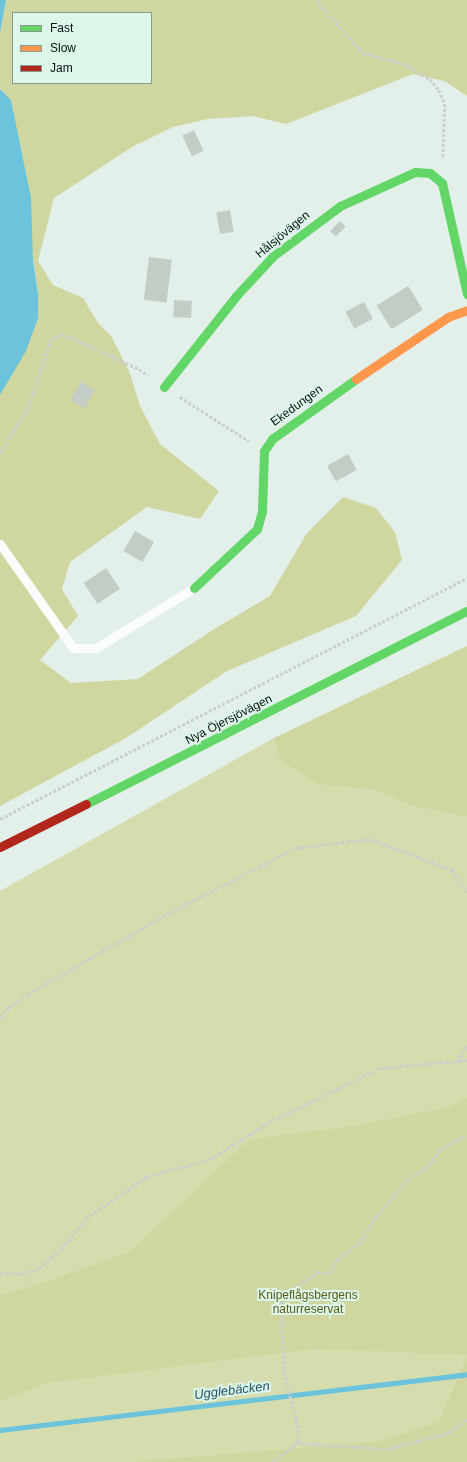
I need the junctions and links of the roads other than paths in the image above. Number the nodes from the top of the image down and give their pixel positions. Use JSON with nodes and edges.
{"nodes":[{"id":1,"x":467,"y":294,"type":"edge"},
{"id":2,"x":467,"y":310,"type":"edge"},
{"id":3,"x":164,"y":387,"type":"road end"},
{"id":4,"x":0,"y":544,"type":"edge"},
{"id":5,"x":194,"y":588,"type":"joint"},
{"id":6,"x":467,"y":612,"type":"edge"},
{"id":7,"x":0,"y":847,"type":"edge"}],
"edges":[{"from":1,"to":3,"type":"street","name":"Hålsjövägen"},
{"from":2,"to":5,"type":"street","name":"Ekedungen"},
{"from":4,"to":5,"type":"lane"},
{"from":6,"to":7,"type":"street","name":"Nya Öjersjövägen"}]}
